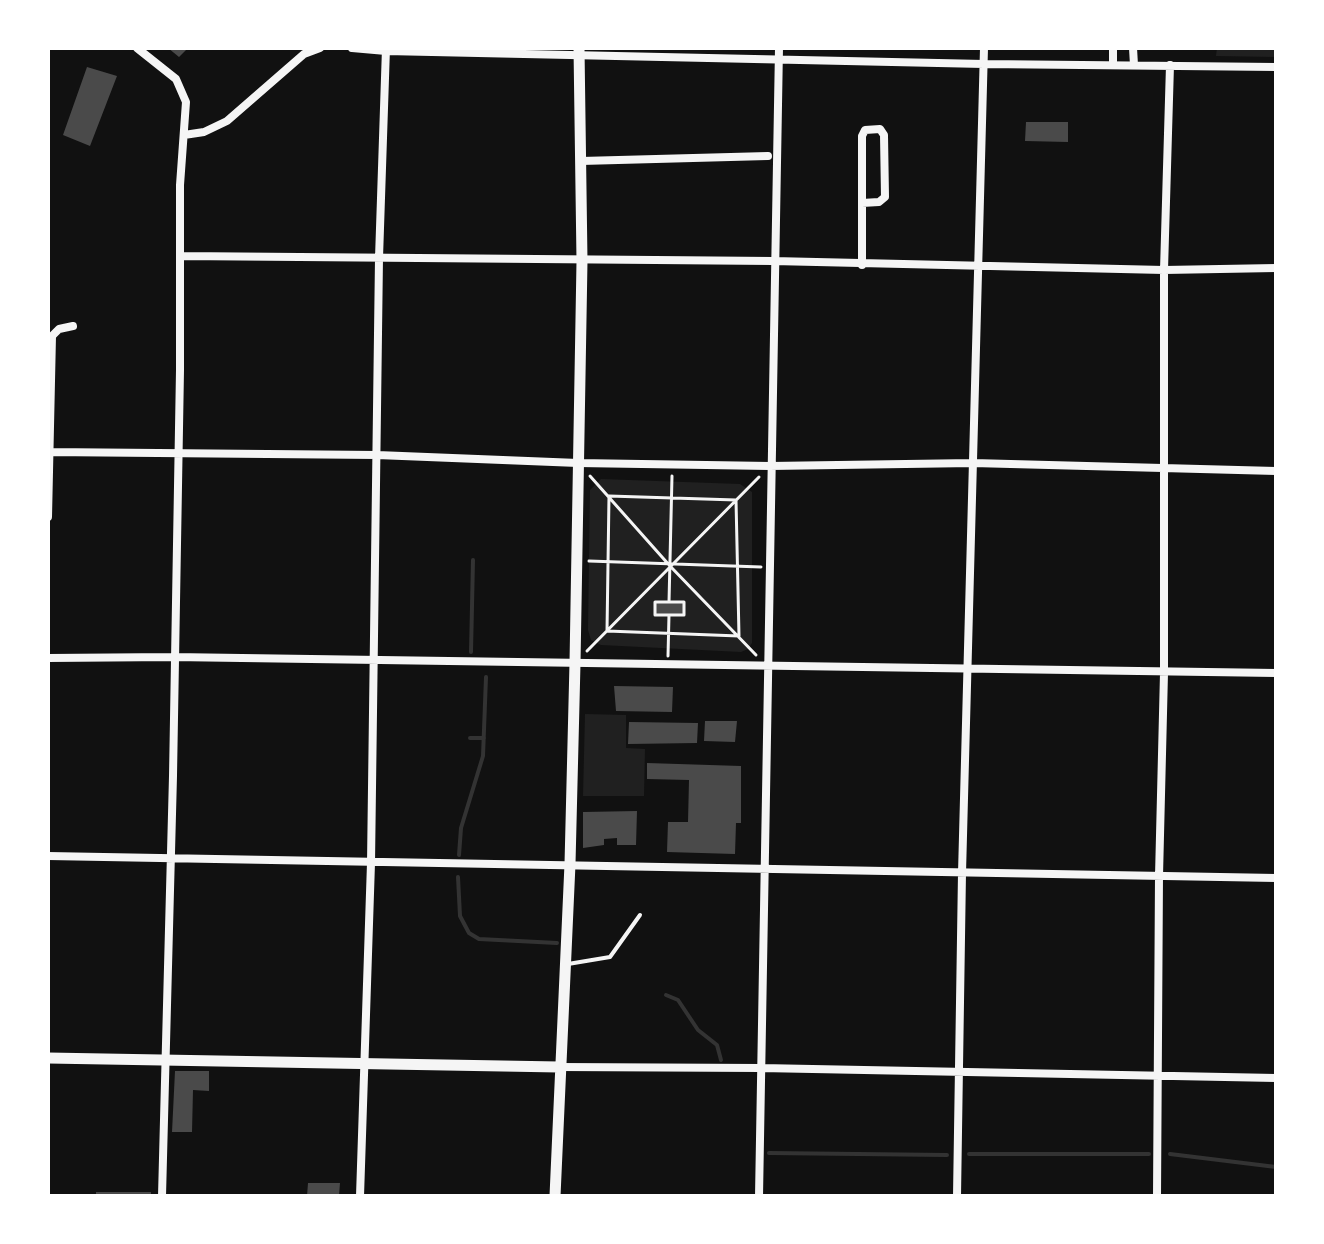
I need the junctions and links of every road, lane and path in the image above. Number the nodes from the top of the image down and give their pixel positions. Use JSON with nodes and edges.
{"nodes":[{"id":1,"x":137,"y":48,"type":"edge"},
{"id":2,"x":320,"y":48,"type":"edge"},
{"id":3,"x":352,"y":48,"type":"edge"},
{"id":4,"x":984,"y":48,"type":"edge"},
{"id":5,"x":1113,"y":48,"type":"edge"},
{"id":6,"x":1133,"y":48,"type":"edge"},
{"id":7,"x":386,"y":50,"type":"edge"},
{"id":8,"x":579,"y":52,"type":"edge"},
{"id":9,"x":779,"y":53,"type":"edge"},
{"id":10,"x":984,"y":64,"type":"junction"},
{"id":11,"x":1113,"y":65,"type":"junction"},
{"id":12,"x":1134,"y":65,"type":"junction"},
{"id":13,"x":1170,"y":65,"type":"junction"},
{"id":14,"x":1276,"y":67,"type":"edge"},
{"id":15,"x":184,"y":135,"type":"junction"},
{"id":16,"x":768,"y":156,"type":"dead end"},
{"id":17,"x":581,"y":161,"type":"junction"},
{"id":18,"x":862,"y":203,"type":"junction"},
{"id":19,"x":181,"y":256,"type":"junction"},
{"id":20,"x":379,"y":258,"type":"junction"},
{"id":21,"x":582,"y":261,"type":"junction"},
{"id":22,"x":773,"y":261,"type":"junction"},
{"id":23,"x":862,"y":265,"type":"junction"},
{"id":24,"x":977,"y":267,"type":"junction"},
{"id":25,"x":1276,"y":268,"type":"edge"},
{"id":26,"x":1164,"y":270,"type":"junction"},
{"id":27,"x":73,"y":326,"type":"dead end"},
{"id":28,"x":49,"y":452,"type":"edge"},
{"id":29,"x":179,"y":454,"type":"junction"},
{"id":30,"x":377,"y":455,"type":"junction"},
{"id":31,"x":578,"y":463,"type":"junction"},
{"id":32,"x":973,"y":463,"type":"junction"},
{"id":33,"x":672,"y":464,"type":"junction"},
{"id":34,"x":770,"y":466,"type":"junction"},
{"id":35,"x":1165,"y":468,"type":"junction"},
{"id":36,"x":1276,"y":471,"type":"edge"},
{"id":37,"x":609,"y":496,"type":"junction"},
{"id":38,"x":671,"y":498,"type":"junction"},
{"id":39,"x":736,"y":500,"type":"junction"},
{"id":40,"x":48,"y":517,"type":"edge"},
{"id":41,"x":577,"y":561,"type":"junction"},
{"id":42,"x":608,"y":562,"type":"junction"},
{"id":43,"x":670,"y":566,"type":"junction"},
{"id":44,"x":738,"y":566,"type":"junction"},
{"id":45,"x":769,"y":567,"type":"junction"},
{"id":46,"x":669,"y":602,"type":"junction"},
{"id":47,"x":669,"y":615,"type":"junction"},
{"id":48,"x":607,"y":631,"type":"junction"},
{"id":49,"x":668,"y":633,"type":"junction"},
{"id":50,"x":739,"y":636,"type":"junction"},
{"id":51,"x":173,"y":657,"type":"junction"},
{"id":52,"x":48,"y":658,"type":"edge"},
{"id":53,"x":372,"y":660,"type":"junction"},
{"id":54,"x":575,"y":663,"type":"junction"},
{"id":55,"x":667,"y":665,"type":"junction"},
{"id":56,"x":767,"y":666,"type":"junction"},
{"id":57,"x":968,"y":670,"type":"junction"},
{"id":58,"x":1164,"y":673,"type":"junction"},
{"id":59,"x":1276,"y":673,"type":"edge"},
{"id":60,"x":48,"y":856,"type":"edge"},
{"id":61,"x":170,"y":858,"type":"junction"},
{"id":62,"x":371,"y":863,"type":"junction"},
{"id":63,"x":570,"y":864,"type":"junction"},
{"id":64,"x":763,"y":868,"type":"junction"},
{"id":65,"x":962,"y":873,"type":"junction"},
{"id":66,"x":1159,"y":876,"type":"junction"},
{"id":67,"x":1276,"y":878,"type":"edge"},
{"id":68,"x":640,"y":915,"type":"dead end"},
{"id":69,"x":566,"y":964,"type":"junction"},
{"id":70,"x":48,"y":1058,"type":"edge"},
{"id":71,"x":166,"y":1059,"type":"junction"},
{"id":72,"x":363,"y":1063,"type":"junction"},
{"id":73,"x":559,"y":1067,"type":"junction"},
{"id":74,"x":761,"y":1068,"type":"junction"},
{"id":75,"x":958,"y":1072,"type":"junction"},
{"id":76,"x":1158,"y":1076,"type":"junction"},
{"id":77,"x":1276,"y":1078,"type":"edge"},
{"id":78,"x":162,"y":1196,"type":"edge"},
{"id":79,"x":360,"y":1196,"type":"edge"},
{"id":80,"x":555,"y":1196,"type":"edge"},
{"id":81,"x":759,"y":1196,"type":"edge"},
{"id":82,"x":957,"y":1196,"type":"edge"},
{"id":83,"x":1157,"y":1196,"type":"edge"}],
"edges":[{"from":1,"to":15,"type":"street"},
{"from":2,"to":15,"type":"street"},
{"from":3,"to":7,"type":"street"},
{"from":4,"to":10,"type":"street"},
{"from":5,"to":11,"type":"street"},
{"from":6,"to":12,"type":"street"},
{"from":7,"to":8,"type":"street"},
{"from":7,"to":20,"type":"street"},
{"from":8,"to":9,"type":"street"},
{"from":8,"to":17,"type":"street"},
{"from":9,"to":10,"type":"street"},
{"from":9,"to":22,"type":"street"},
{"from":10,"to":11,"type":"street"},
{"from":10,"to":24,"type":"street"},
{"from":11,"to":12,"type":"street"},
{"from":12,"to":13,"type":"street"},
{"from":13,"to":14,"type":"street"},
{"from":13,"to":26,"type":"street"},
{"from":15,"to":19,"type":"street"},
{"from":16,"to":17,"type":"street"},
{"from":17,"to":21,"type":"street"},
{"from":18,"to":18,"type":"street"},
{"from":18,"to":23,"type":"street"},
{"from":19,"to":20,"type":"street"},
{"from":19,"to":29,"type":"street"},
{"from":20,"to":21,"type":"street"},
{"from":20,"to":30,"type":"street"},
{"from":21,"to":22,"type":"street"},
{"from":21,"to":31,"type":"street"},
{"from":22,"to":23,"type":"street"},
{"from":22,"to":34,"type":"street"},
{"from":23,"to":24,"type":"street"},
{"from":24,"to":26,"type":"street"},
{"from":24,"to":32,"type":"street"},
{"from":25,"to":26,"type":"street"},
{"from":26,"to":35,"type":"street"},
{"from":27,"to":28,"type":"street"},
{"from":28,"to":29,"type":"street"},
{"from":28,"to":40,"type":"street"},
{"from":29,"to":30,"type":"street"},
{"from":29,"to":51,"type":"street"},
{"from":30,"to":31,"type":"street"},
{"from":30,"to":53,"type":"street"},
{"from":31,"to":33,"type":"street"},
{"from":31,"to":37,"type":"path"},
{"from":31,"to":41,"type":"street"},
{"from":32,"to":34,"type":"street"},
{"from":32,"to":35,"type":"street"},
{"from":32,"to":57,"type":"street"},
{"from":33,"to":34,"type":"street"},
{"from":33,"to":38,"type":"path"},
{"from":34,"to":39,"type":"path"},
{"from":34,"to":45,"type":"street"},
{"from":35,"to":36,"type":"street"},
{"from":35,"to":58,"type":"street"},
{"from":37,"to":38,"type":"path"},
{"from":37,"to":42,"type":"path"},
{"from":37,"to":43,"type":"path"},
{"from":38,"to":39,"type":"path"},
{"from":38,"to":43,"type":"path"},
{"from":39,"to":43,"type":"path"},
{"from":39,"to":44,"type":"path"},
{"from":41,"to":42,"type":"path"},
{"from":41,"to":54,"type":"street"},
{"from":42,"to":43,"type":"path"},
{"from":42,"to":48,"type":"path"},
{"from":43,"to":44,"type":"path"},
{"from":43,"to":46,"type":"path"},
{"from":43,"to":48,"type":"path"},
{"from":43,"to":50,"type":"path"},
{"from":44,"to":45,"type":"path"},
{"from":44,"to":50,"type":"path"},
{"from":45,"to":56,"type":"street"},
{"from":46,"to":47,"type":"path"},
{"from":46,"to":47,"type":"path"},
{"from":47,"to":49,"type":"path"},
{"from":48,"to":49,"type":"path"},
{"from":48,"to":54,"type":"path"},
{"from":49,"to":50,"type":"path"},
{"from":49,"to":55,"type":"path"},
{"from":50,"to":56,"type":"path"},
{"from":51,"to":52,"type":"street"},
{"from":51,"to":53,"type":"street"},
{"from":51,"to":61,"type":"street"},
{"from":53,"to":54,"type":"street"},
{"from":53,"to":62,"type":"street"},
{"from":54,"to":55,"type":"street"},
{"from":54,"to":63,"type":"street"},
{"from":55,"to":56,"type":"street"},
{"from":56,"to":57,"type":"street"},
{"from":56,"to":64,"type":"street"},
{"from":57,"to":58,"type":"street"},
{"from":57,"to":65,"type":"street"},
{"from":58,"to":59,"type":"street"},
{"from":58,"to":66,"type":"street"},
{"from":60,"to":61,"type":"street"},
{"from":61,"to":62,"type":"street"},
{"from":61,"to":71,"type":"street"},
{"from":62,"to":63,"type":"street"},
{"from":62,"to":72,"type":"street"},
{"from":63,"to":64,"type":"street"},
{"from":63,"to":69,"type":"street"},
{"from":64,"to":65,"type":"street"},
{"from":64,"to":74,"type":"street"},
{"from":65,"to":66,"type":"street"},
{"from":65,"to":75,"type":"street"},
{"from":66,"to":67,"type":"street"},
{"from":66,"to":76,"type":"street"},
{"from":68,"to":69,"type":"lane"},
{"from":69,"to":73,"type":"street"},
{"from":70,"to":71,"type":"street"},
{"from":71,"to":72,"type":"street"},
{"from":71,"to":78,"type":"street"},
{"from":72,"to":73,"type":"street"},
{"from":72,"to":79,"type":"street"},
{"from":73,"to":74,"type":"street"},
{"from":73,"to":80,"type":"street"},
{"from":74,"to":75,"type":"street"},
{"from":74,"to":81,"type":"street"},
{"from":75,"to":76,"type":"street"},
{"from":75,"to":82,"type":"street"},
{"from":76,"to":77,"type":"street"},
{"from":76,"to":83,"type":"street"}]}
